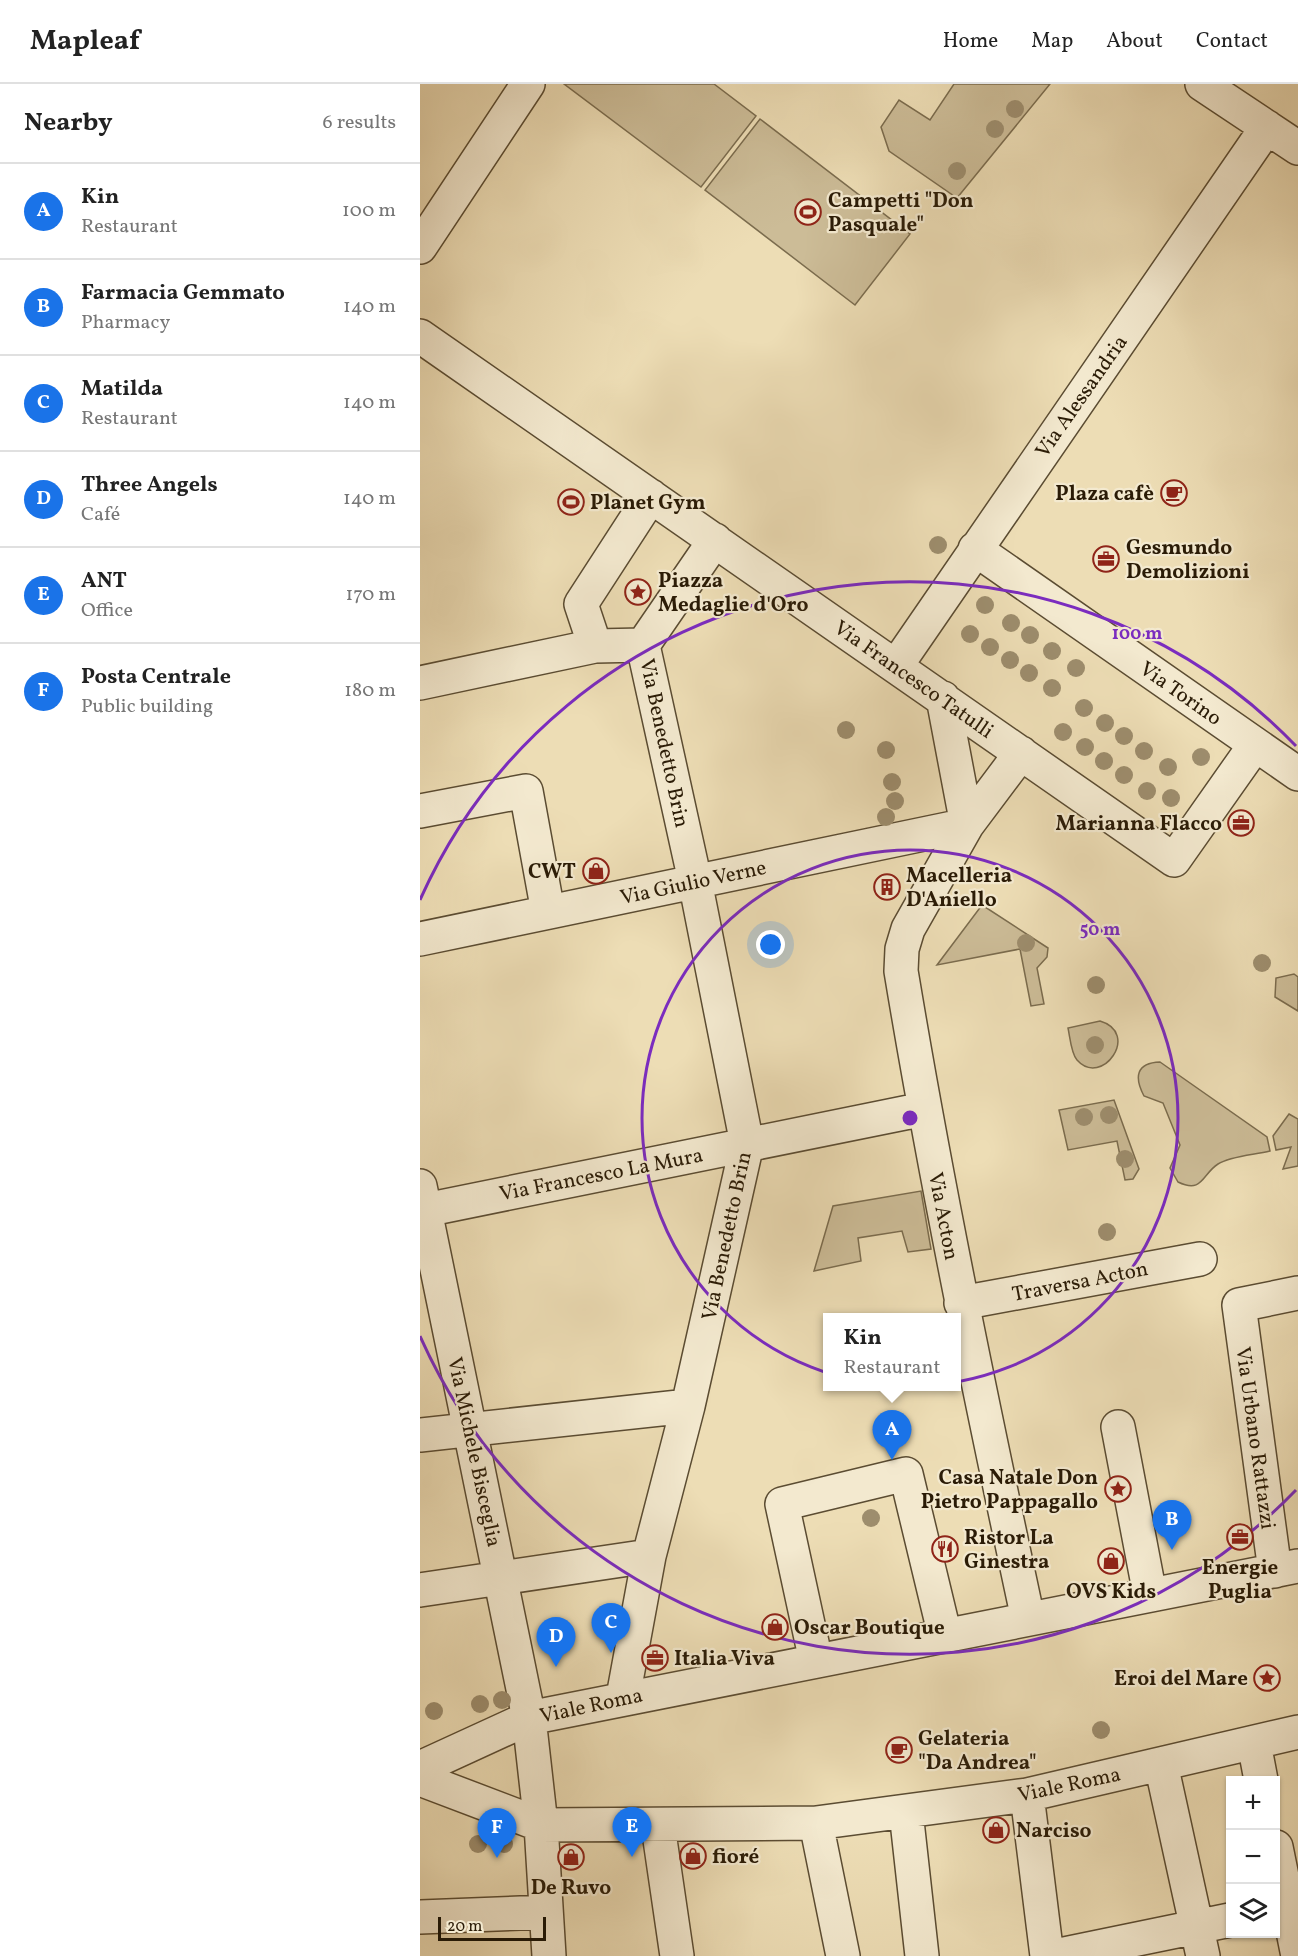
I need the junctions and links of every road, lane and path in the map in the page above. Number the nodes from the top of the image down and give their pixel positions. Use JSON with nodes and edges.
{"nodes":[{"id":1,"x":528,"y":84,"type":"edge"},
{"id":2,"x":1202,"y":84,"type":"edge"},
{"id":3,"x":1267,"y":127,"type":"junction"},
{"id":4,"x":1298,"y":148,"type":"edge"},
{"id":5,"x":420,"y":247,"type":"edge"},
{"id":6,"x":420,"y":336,"type":"edge"},
{"id":7,"x":651,"y":496,"type":"junction"},
{"id":8,"x":715,"y":540,"type":"junction"},
{"id":9,"x":975,"y":549,"type":"junction"},
{"id":10,"x":643,"y":645,"type":"junction"},
{"id":11,"x":595,"y":646,"type":"junction"},
{"id":12,"x":896,"y":666,"type":"junction"},
{"id":13,"x":420,"y":683,"type":"edge"},
{"id":14,"x":942,"y":698,"type":"junction"},
{"id":15,"x":1255,"y":745,"type":"junction"},
{"id":16,"x":1022,"y":753,"type":"junction"},
{"id":17,"x":1298,"y":774,"type":"edge"},
{"id":18,"x":420,"y":811,"type":"edge"},
{"id":19,"x":967,"y":825,"type":"junction"},
{"id":20,"x":695,"y":881,"type":"junction"},
{"id":21,"x":548,"y":912,"type":"junction"},
{"id":22,"x":420,"y":939,"type":"edge"},
{"id":23,"x":924,"y":1108,"type":"junction"},
{"id":24,"x":747,"y":1144,"type":"junction"},
{"id":25,"x":422,"y":1202,"type":"edge"},
{"id":26,"x":1200,"y":1259,"type":"dead end"},
{"id":27,"x":1298,"y":1293,"type":"edge"},
{"id":28,"x":961,"y":1303,"type":"junction"},
{"id":29,"x":688,"y":1407,"type":"junction"},
{"id":30,"x":1119,"y":1426,"type":"dead end"},
{"id":31,"x":470,"y":1429,"type":"junction"},
{"id":32,"x":420,"y":1435,"type":"edge"},
{"id":33,"x":649,"y":1556,"type":"junction"},
{"id":34,"x":1286,"y":1568,"type":"edge"},
{"id":35,"x":500,"y":1578,"type":"junction"},
{"id":36,"x":420,"y":1590,"type":"edge"},
{"id":37,"x":1150,"y":1595,"type":"junction"},
{"id":38,"x":1028,"y":1619,"type":"junction"},
{"id":39,"x":945,"y":1636,"type":"junction"},
{"id":40,"x":816,"y":1661,"type":"junction"},
{"id":41,"x":623,"y":1697,"type":"junction"},
{"id":42,"x":529,"y":1718,"type":"junction"},
{"id":43,"x":1298,"y":1732,"type":"edge"},
{"id":44,"x":1254,"y":1743,"type":"junction"},
{"id":45,"x":1161,"y":1764,"type":"junction"},
{"id":46,"x":420,"y":1768,"type":"edge"},
{"id":47,"x":1261,"y":1776,"type":"edge"},
{"id":48,"x":420,"y":1779,"type":"edge"},
{"id":49,"x":1027,"y":1795,"type":"junction"},
{"id":50,"x":906,"y":1812,"type":"junction"},
{"id":51,"x":816,"y":1823,"type":"junction"},
{"id":52,"x":541,"y":1825,"type":"junction"},
{"id":53,"x":658,"y":1826,"type":"junction"},
{"id":54,"x":1280,"y":1873,"type":"edge"},
{"id":55,"x":1287,"y":1909,"type":"edge"},
{"id":56,"x":545,"y":1912,"type":"junction"},
{"id":57,"x":420,"y":1917,"type":"edge"},
{"id":58,"x":1226,"y":1923,"type":"edge"},
{"id":59,"x":1200,"y":1942,"type":"edge"},
{"id":60,"x":549,"y":1956,"type":"edge"},
{"id":61,"x":677,"y":1956,"type":"edge"},
{"id":62,"x":843,"y":1956,"type":"edge"},
{"id":63,"x":922,"y":1956,"type":"edge"},
{"id":64,"x":1047,"y":1956,"type":"edge"},
{"id":65,"x":1055,"y":1956,"type":"edge"},
{"id":66,"x":1298,"y":1956,"type":"edge"}],
"edges":[{"from":1,"to":5,"type":"street"},
{"from":2,"to":3,"type":"street"},
{"from":3,"to":4,"type":"street"},
{"from":3,"to":9,"type":"street","name":"Via Alessandria"},
{"from":6,"to":7,"type":"street","name":"Via Francesco Tatulli"},
{"from":7,"to":8,"type":"street","name":"Via Francesco Tatulli"},
{"from":7,"to":11,"type":"street"},
{"from":8,"to":10,"type":"street"},
{"from":8,"to":12,"type":"street","name":"Via Francesco Tatulli"},
{"from":9,"to":12,"type":"street","name":"Via Alessandria"},
{"from":9,"to":15,"type":"street","name":"Via Torino"},
{"from":10,"to":11,"type":"street","name":"Via Benedetto Brin"},
{"from":10,"to":20,"type":"street","name":"Via Benedetto Brin"},
{"from":11,"to":13,"type":"street","name":"Via Benedetto Brin"},
{"from":12,"to":14,"type":"street","name":"Via Francesco Tatulli"},
{"from":14,"to":16,"type":"street","name":"Via Francesco Tatulli"},
{"from":14,"to":19,"type":"street"},
{"from":15,"to":16,"type":"street","name":"Via Francesco Tatulli"},
{"from":15,"to":17,"type":"street","name":"Via Torino"},
{"from":16,"to":19,"type":"street","name":"Via Acton"},
{"from":18,"to":21,"type":"street"},
{"from":19,"to":20,"type":"street","name":"Via Giulio Verne"},
{"from":19,"to":23,"type":"street","name":"Via Acton"},
{"from":20,"to":21,"type":"street","name":"Via Giulio Verne"},
{"from":20,"to":24,"type":"street","name":"Via Benedetto Brin"},
{"from":21,"to":22,"type":"street","name":"Via Giulio Verne"},
{"from":23,"to":24,"type":"street","name":"Via Francesco La Mura"},
{"from":23,"to":28,"type":"street","name":"Via Acton"},
{"from":24,"to":25,"type":"street","name":"Via Francesco La Mura"},
{"from":24,"to":29,"type":"street","name":"Via Benedetto Brin"},
{"from":25,"to":31,"type":"street","name":"Via Michele Bisceglia"},
{"from":26,"to":28,"type":"street","name":"Traversa Acton"},
{"from":27,"to":34,"type":"street","name":"Via Urbano Rattazzi"},
{"from":28,"to":38,"type":"street","name":"Via Acton"},
{"from":29,"to":31,"type":"street"},
{"from":29,"to":33,"type":"street","name":"Via Benedetto Brin"},
{"from":30,"to":37,"type":"street"},
{"from":31,"to":32,"type":"street"},
{"from":31,"to":35,"type":"street","name":"Via Michele Bisceglia"},
{"from":33,"to":35,"type":"street"},
{"from":33,"to":41,"type":"street","name":"Via Benedetto Brin"},
{"from":34,"to":37,"type":"street","name":"Viale Roma"},
{"from":35,"to":36,"type":"street"},
{"from":35,"to":42,"type":"street","name":"Via Michele Bisceglia"},
{"from":37,"to":38,"type":"street","name":"Viale Roma"},
{"from":38,"to":39,"type":"street","name":"Viale Roma"},
{"from":39,"to":40,"type":"street","name":"Viale Roma"},
{"from":39,"to":40,"type":"street"},
{"from":40,"to":41,"type":"street","name":"Viale Roma"},
{"from":41,"to":42,"type":"street","name":"Viale Roma"},
{"from":42,"to":46,"type":"street"},
{"from":42,"to":52,"type":"street","name":"Viale Roma"},
{"from":43,"to":44,"type":"street","name":"Viale Roma"},
{"from":44,"to":45,"type":"street","name":"Viale Roma"},
{"from":44,"to":47,"type":"street"},
{"from":45,"to":49,"type":"street","name":"Viale Roma"},
{"from":45,"to":59,"type":"street"},
{"from":48,"to":52,"type":"street"},
{"from":49,"to":50,"type":"street","name":"Viale Roma"},
{"from":49,"to":64,"type":"street"},
{"from":50,"to":51,"type":"street","name":"Viale Roma"},
{"from":50,"to":63,"type":"street"},
{"from":51,"to":53,"type":"street","name":"Viale Roma"},
{"from":51,"to":62,"type":"street"},
{"from":52,"to":53,"type":"street","name":"Viale Roma"},
{"from":52,"to":56,"type":"street"},
{"from":53,"to":61,"type":"street"},
{"from":54,"to":55,"type":"street"},
{"from":55,"to":66,"type":"street"},
{"from":56,"to":57,"type":"street"},
{"from":56,"to":60,"type":"street"},
{"from":58,"to":59,"type":"street"},
{"from":59,"to":65,"type":"street"}]}
